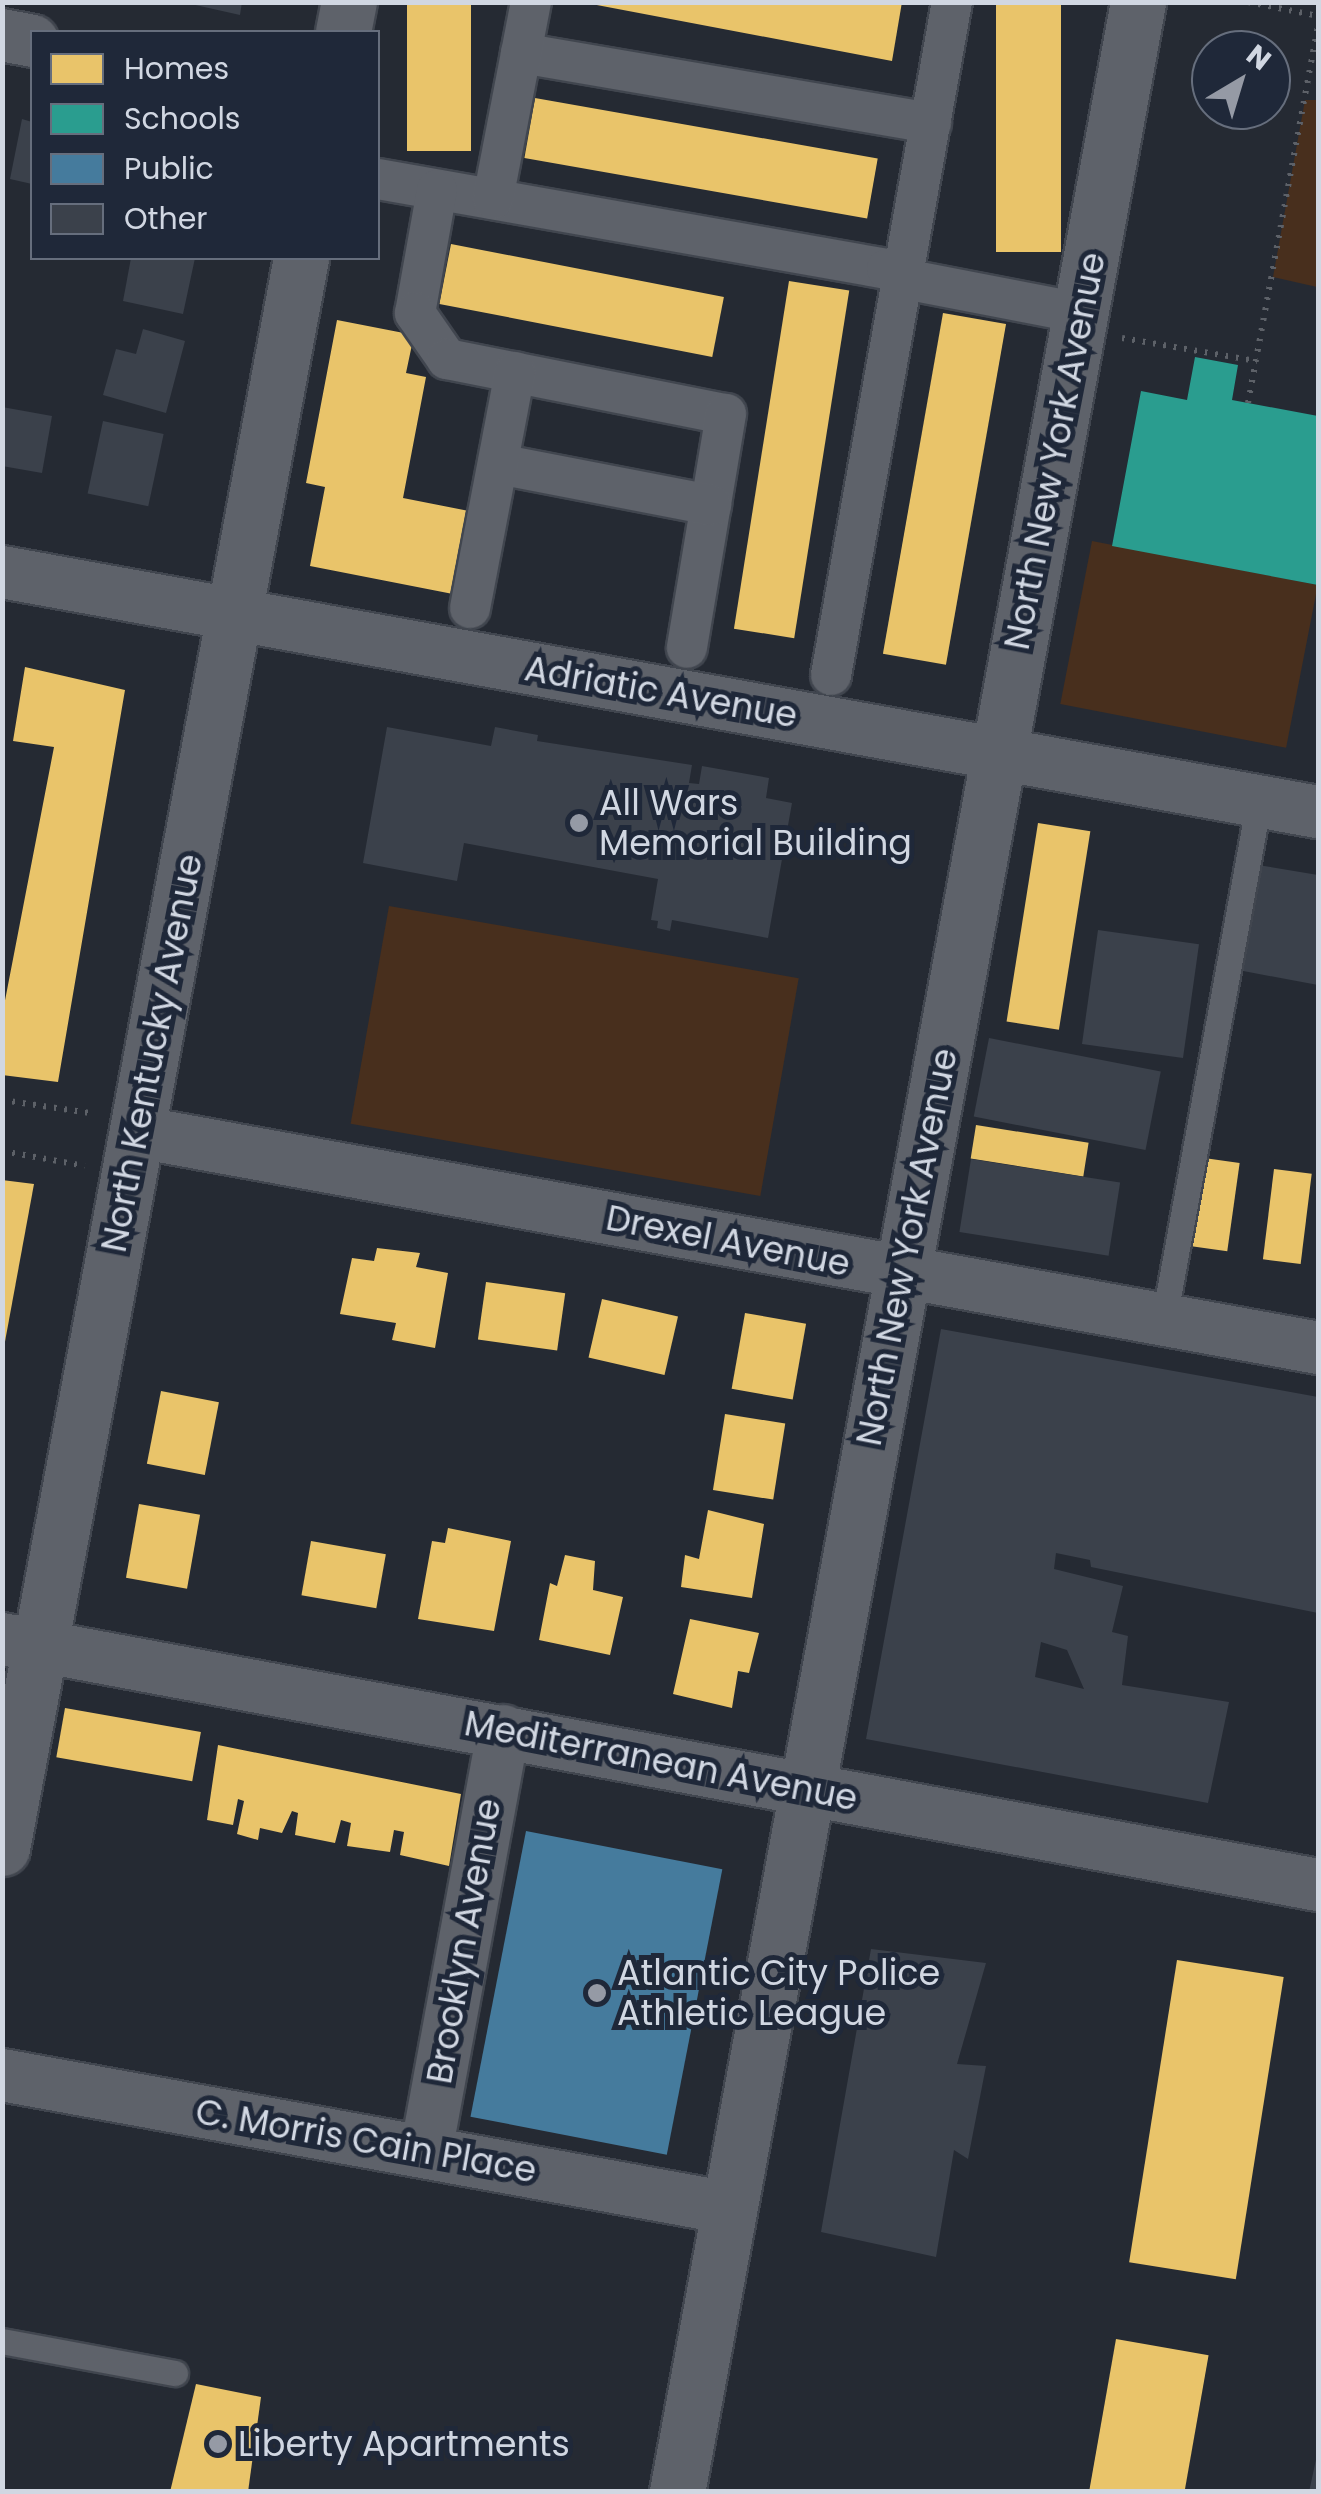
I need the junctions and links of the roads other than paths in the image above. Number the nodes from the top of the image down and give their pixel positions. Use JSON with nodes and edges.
{"nodes":[{"id":1,"x":349,"y":2,"type":"edge"},
{"id":2,"x":531,"y":2,"type":"edge"},
{"id":3,"x":1138,"y":2,"type":"edge"},
{"id":4,"x":956,"y":6,"type":"edge"},
{"id":5,"x":344,"y":30,"type":"edge"},
{"id":6,"x":2,"y":35,"type":"edge"},
{"id":7,"x":30,"y":41,"type":"edge"},
{"id":8,"x":521,"y":52,"type":"junction"},
{"id":9,"x":931,"y":123,"type":"junction"},
{"id":10,"x":380,"y":180,"type":"edge"},
{"id":11,"x":436,"y":190,"type":"junction"},
{"id":12,"x":493,"y":200,"type":"junction"},
{"id":13,"x":301,"y":260,"type":"edge"},
{"id":14,"x":904,"y":279,"type":"junction"},
{"id":15,"x":1098,"y":324,"type":"junction"},
{"id":16,"x":515,"y":372,"type":"junction"},
{"id":17,"x":498,"y":464,"type":"junction"},
{"id":18,"x":711,"y":504,"type":"junction"},
{"id":19,"x":2,"y":572,"type":"edge"},
{"id":20,"x":470,"y":608,"type":"dead end"},
{"id":21,"x":234,"y":614,"type":"junction"},
{"id":22,"x":686,"y":648,"type":"dead end"},
{"id":23,"x":831,"y":675,"type":"dead end"},
{"id":24,"x":999,"y":753,"type":"junction"},
{"id":25,"x":1259,"y":800,"type":"junction"},
{"id":26,"x":1318,"y":812,"type":"edge"},
{"id":27,"x":135,"y":1142,"type":"junction"},
{"id":28,"x":901,"y":1273,"type":"junction"},
{"id":29,"x":1164,"y":1319,"type":"junction"},
{"id":30,"x":1318,"y":1348,"type":"edge"},
{"id":31,"x":21,"y":1642,"type":"edge"},
{"id":32,"x":503,"y":1731,"type":"junction"},
{"id":33,"x":806,"y":1788,"type":"junction"},
{"id":34,"x":2,"y":1848,"type":"edge"},
{"id":35,"x":1318,"y":1886,"type":"edge"},
{"id":36,"x":2,"y":2075,"type":"edge"},
{"id":37,"x":426,"y":2152,"type":"junction"},
{"id":38,"x":729,"y":2208,"type":"junction"},
{"id":39,"x":2,"y":2342,"type":"edge"},
{"id":40,"x":176,"y":2373,"type":"dead end"},
{"id":41,"x":678,"y":2492,"type":"edge"}],
"edges":[{"from":1,"to":5,"type":"street"},
{"from":2,"to":8,"type":"street"},
{"from":3,"to":15,"type":"street","name":"North New York Avenue"},
{"from":4,"to":9,"type":"street"},
{"from":6,"to":7,"type":"street"},
{"from":8,"to":9,"type":"street"},
{"from":8,"to":12,"type":"street"},
{"from":9,"to":14,"type":"street"},
{"from":10,"to":11,"type":"street"},
{"from":11,"to":12,"type":"street"},
{"from":11,"to":16,"type":"street"},
{"from":12,"to":14,"type":"street"},
{"from":13,"to":21,"type":"street","name":"North Kentucky Avenue"},
{"from":14,"to":15,"type":"street"},
{"from":14,"to":23,"type":"street"},
{"from":15,"to":24,"type":"street","name":"North New York Avenue"},
{"from":16,"to":17,"type":"street"},
{"from":16,"to":18,"type":"street"},
{"from":17,"to":18,"type":"street"},
{"from":17,"to":20,"type":"street"},
{"from":18,"to":22,"type":"street"},
{"from":19,"to":21,"type":"street","name":"Adriatic Avenue"},
{"from":21,"to":24,"type":"street","name":"Adriatic Avenue"},
{"from":21,"to":27,"type":"street","name":"North Kentucky Avenue"},
{"from":24,"to":25,"type":"street","name":"Adriatic Avenue"},
{"from":24,"to":28,"type":"street","name":"North New York Avenue"},
{"from":25,"to":26,"type":"street","name":"Adriatic Avenue"},
{"from":25,"to":29,"type":"lane"},
{"from":27,"to":28,"type":"street","name":"Drexel Avenue"},
{"from":27,"to":31,"type":"street","name":"North Kentucky Avenue"},
{"from":28,"to":29,"type":"street","name":"Drexel Avenue"},
{"from":28,"to":33,"type":"street","name":"North New York Avenue"},
{"from":29,"to":30,"type":"street","name":"Drexel Avenue"},
{"from":31,"to":32,"type":"street","name":"Mediterranean Avenue"},
{"from":31,"to":34,"type":"street","name":"North Kentucky Avenue"},
{"from":32,"to":33,"type":"street","name":"Mediterranean Avenue"},
{"from":32,"to":37,"type":"street","name":"Brooklyn Avenue"},
{"from":33,"to":35,"type":"street","name":"Mediterranean Avenue"},
{"from":33,"to":38,"type":"street","name":"North New York Avenue"},
{"from":36,"to":37,"type":"street","name":"C. Morris Cain Place"},
{"from":37,"to":38,"type":"street","name":"C. Morris Cain Place"},
{"from":38,"to":41,"type":"street","name":"North New York Avenue"},
{"from":39,"to":40,"type":"lane"}]}
